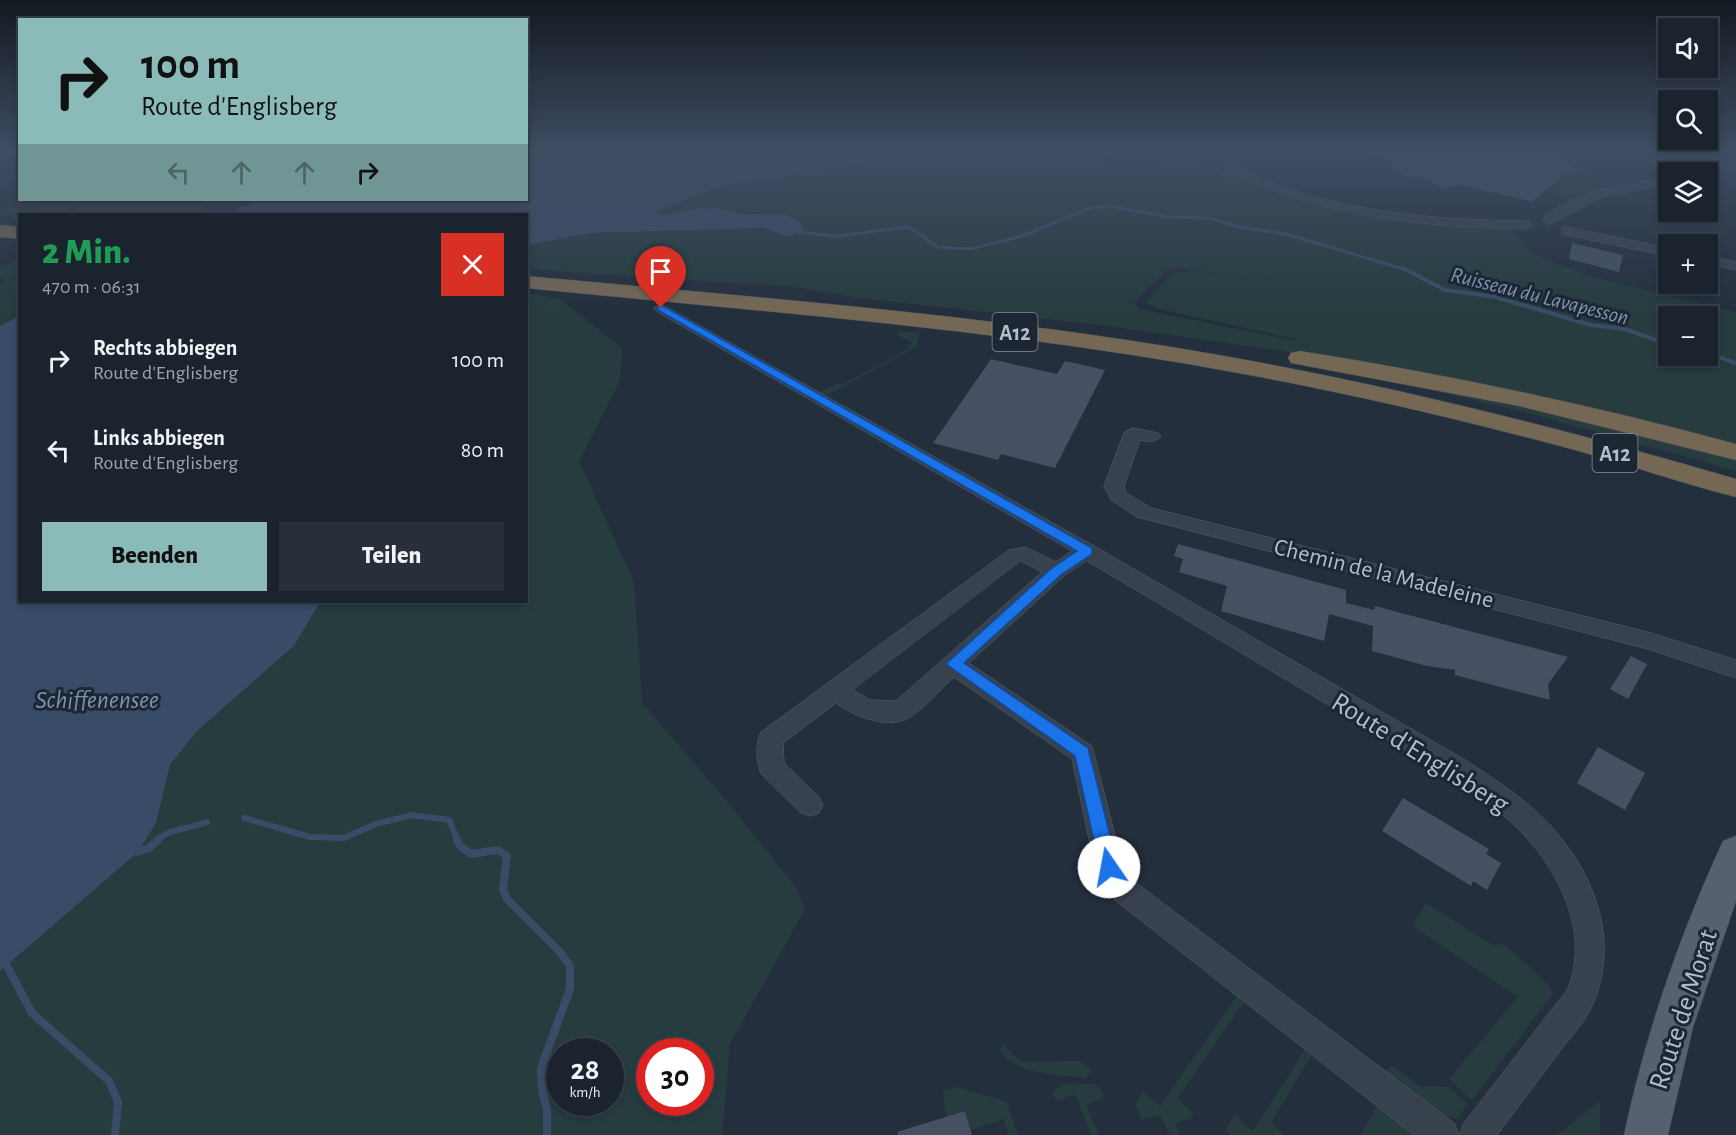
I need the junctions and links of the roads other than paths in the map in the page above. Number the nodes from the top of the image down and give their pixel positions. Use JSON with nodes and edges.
{"nodes":[{"id":1,"x":1329,"y":203,"type":"edge"},
{"id":2,"x":1577,"y":203,"type":"edge"},
{"id":3,"x":0,"y":222,"type":"edge"},
{"id":4,"x":18,"y":224,"type":"edge"},
{"id":5,"x":1555,"y":230,"type":"junction"},
{"id":6,"x":0,"y":231,"type":"edge"},
{"id":7,"x":18,"y":232,"type":"edge"},
{"id":8,"x":1658,"y":250,"type":"edge"},
{"id":9,"x":1718,"y":262,"type":"edge"},
{"id":10,"x":1736,"y":266,"type":"edge"},
{"id":11,"x":528,"y":273,"type":"edge"},
{"id":12,"x":528,"y":282,"type":"edge"},
{"id":13,"x":661,"y":308,"type":"dead end"},
{"id":14,"x":1024,"y":324,"type":"junction"},
{"id":15,"x":1152,"y":436,"type":"dead end"},
{"id":16,"x":1736,"y":452,"type":"edge"},
{"id":17,"x":1735,"y":485,"type":"edge"},
{"id":18,"x":1087,"y":551,"type":"junction"},
{"id":19,"x":1057,"y":571,"type":"junction"},
{"id":20,"x":953,"y":664,"type":"junction"},
{"id":21,"x":1736,"y":669,"type":"edge"},
{"id":22,"x":837,"y":691,"type":"junction"},
{"id":23,"x":810,"y":805,"type":"dead end"},
{"id":24,"x":1736,"y":852,"type":"edge"},
{"id":25,"x":1442,"y":1135,"type":"edge"},
{"id":26,"x":1476,"y":1135,"type":"edge"},
{"id":27,"x":1646,"y":1135,"type":"edge"}],
"edges":[{"from":1,"to":5,"type":"street"},
{"from":2,"to":5,"type":"street"},
{"from":3,"to":4,"type":"highway"},
{"from":5,"to":8,"type":"street"},
{"from":6,"to":7,"type":"highway"},
{"from":9,"to":10,"type":"street"},
{"from":11,"to":14,"type":"highway","number":"A12"},
{"from":12,"to":17,"type":"highway","number":"A12"},
{"from":13,"to":18,"type":"street","name":"Route d'Englisberg"},
{"from":14,"to":16,"type":"highway"},
{"from":14,"to":17,"type":"highway","number":"A12"},
{"from":15,"to":21,"type":"street","name":"Chemin de la Madeleine"},
{"from":18,"to":19,"type":"street"},
{"from":18,"to":26,"type":"street","name":"Route d'Englisberg"},
{"from":19,"to":20,"type":"street"},
{"from":19,"to":22,"type":"street"},
{"from":20,"to":22,"type":"street"},
{"from":20,"to":25,"type":"street"},
{"from":22,"to":23,"type":"street"},
{"from":24,"to":27,"type":"main road","name":"Route de Morat"}]}
